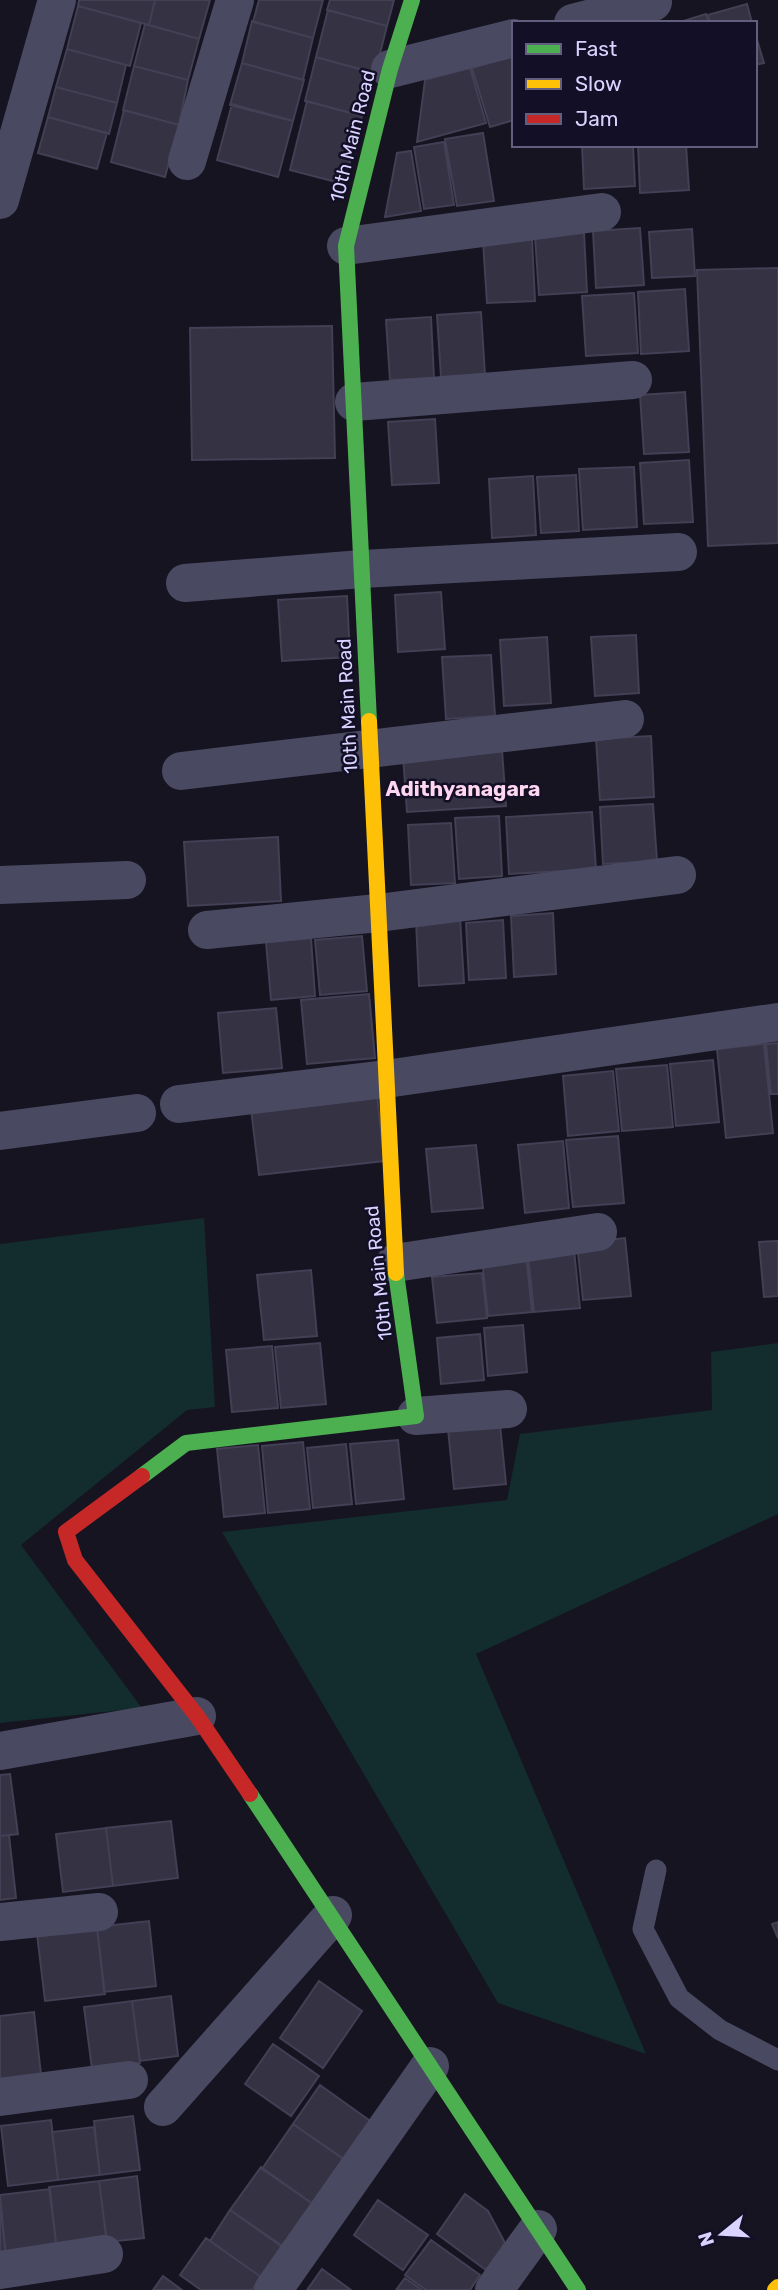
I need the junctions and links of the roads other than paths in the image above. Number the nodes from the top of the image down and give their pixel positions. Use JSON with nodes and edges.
{"nodes":[{"id":1,"x":57,"y":0,"type":"edge"},
{"id":2,"x":235,"y":0,"type":"edge"},
{"id":3,"x":412,"y":0,"type":"edge"},
{"id":4,"x":656,"y":1,"type":"edge"},
{"id":5,"x":581,"y":21,"type":"edge"},
{"id":6,"x":512,"y":38,"type":"edge"},
{"id":7,"x":390,"y":69,"type":"junction"},
{"id":8,"x":187,"y":161,"type":"dead end"},
{"id":9,"x":0,"y":200,"type":"edge"},
{"id":10,"x":602,"y":212,"type":"dead end"},
{"id":11,"x":346,"y":246,"type":"junction"},
{"id":12,"x":633,"y":380,"type":"dead end"},
{"id":13,"x":354,"y":402,"type":"junction"},
{"id":14,"x":678,"y":552,"type":"dead end"},
{"id":15,"x":362,"y":569,"type":"junction"},
{"id":16,"x":185,"y":583,"type":"dead end"},
{"id":17,"x":625,"y":719,"type":"dead end"},
{"id":18,"x":370,"y":748,"type":"junction"},
{"id":19,"x":181,"y":771,"type":"dead end"},
{"id":20,"x":677,"y":876,"type":"dead end"},
{"id":21,"x":127,"y":880,"type":"dead end"},
{"id":22,"x":0,"y":884,"type":"edge"},
{"id":23,"x":379,"y":913,"type":"junction"},
{"id":24,"x":207,"y":930,"type":"dead end"},
{"id":25,"x":778,"y":1022,"type":"edge"},
{"id":26,"x":386,"y":1079,"type":"junction"},
{"id":27,"x":179,"y":1104,"type":"dead end"},
{"id":28,"x":137,"y":1113,"type":"dead end"},
{"id":29,"x":0,"y":1131,"type":"edge"},
{"id":30,"x":598,"y":1232,"type":"dead end"},
{"id":31,"x":395,"y":1264,"type":"junction"},
{"id":32,"x":508,"y":1409,"type":"dead end"},
{"id":33,"x":416,"y":1416,"type":"junction"},
{"id":34,"x":197,"y":1716,"type":"junction"},
{"id":35,"x":0,"y":1751,"type":"edge"},
{"id":36,"x":656,"y":1870,"type":"dead end"},
{"id":37,"x":99,"y":1912,"type":"dead end"},
{"id":38,"x":333,"y":1915,"type":"junction"},
{"id":39,"x":0,"y":1922,"type":"edge"},
{"id":40,"x":778,"y":2060,"type":"edge"},
{"id":41,"x":430,"y":2066,"type":"junction"},
{"id":42,"x":129,"y":2080,"type":"dead end"},
{"id":43,"x":0,"y":2097,"type":"edge"},
{"id":44,"x":163,"y":2108,"type":"dead end"},
{"id":45,"x":538,"y":2229,"type":"junction"},
{"id":46,"x":104,"y":2254,"type":"dead end"},
{"id":47,"x":0,"y":2270,"type":"edge"},
{"id":48,"x":274,"y":2290,"type":"edge"},
{"id":49,"x":494,"y":2290,"type":"edge"},
{"id":50,"x":578,"y":2290,"type":"edge"}],
"edges":[{"from":1,"to":9,"type":"street"},
{"from":2,"to":8,"type":"street"},
{"from":3,"to":7,"type":"street","name":"10th Main Road"},
{"from":4,"to":5,"type":"street"},
{"from":6,"to":7,"type":"street"},
{"from":7,"to":11,"type":"street","name":"10th Main Road"},
{"from":10,"to":11,"type":"street"},
{"from":11,"to":13,"type":"street","name":"10th Main Road"},
{"from":12,"to":13,"type":"street"},
{"from":13,"to":15,"type":"street","name":"10th Main Road"},
{"from":14,"to":15,"type":"street"},
{"from":15,"to":16,"type":"street"},
{"from":15,"to":18,"type":"street","name":"10th Main Road"},
{"from":17,"to":18,"type":"street"},
{"from":18,"to":19,"type":"street"},
{"from":18,"to":23,"type":"street","name":"10th Main Road"},
{"from":20,"to":23,"type":"street"},
{"from":21,"to":22,"type":"street"},
{"from":23,"to":24,"type":"street"},
{"from":23,"to":26,"type":"street","name":"10th Main Road"},
{"from":25,"to":26,"type":"street"},
{"from":26,"to":27,"type":"street"},
{"from":26,"to":31,"type":"street","name":"10th Main Road"},
{"from":28,"to":29,"type":"street"},
{"from":30,"to":31,"type":"street"},
{"from":31,"to":33,"type":"street","name":"10th Main Road"},
{"from":32,"to":33,"type":"street"},
{"from":33,"to":34,"type":"street"},
{"from":34,"to":35,"type":"street"},
{"from":34,"to":38,"type":"street"},
{"from":36,"to":40,"type":"lane"},
{"from":37,"to":39,"type":"street"},
{"from":38,"to":41,"type":"street"},
{"from":38,"to":44,"type":"street"},
{"from":41,"to":45,"type":"street"},
{"from":41,"to":48,"type":"street"},
{"from":42,"to":43,"type":"street"},
{"from":45,"to":49,"type":"street"},
{"from":45,"to":50,"type":"street"},
{"from":46,"to":47,"type":"street"}]}
